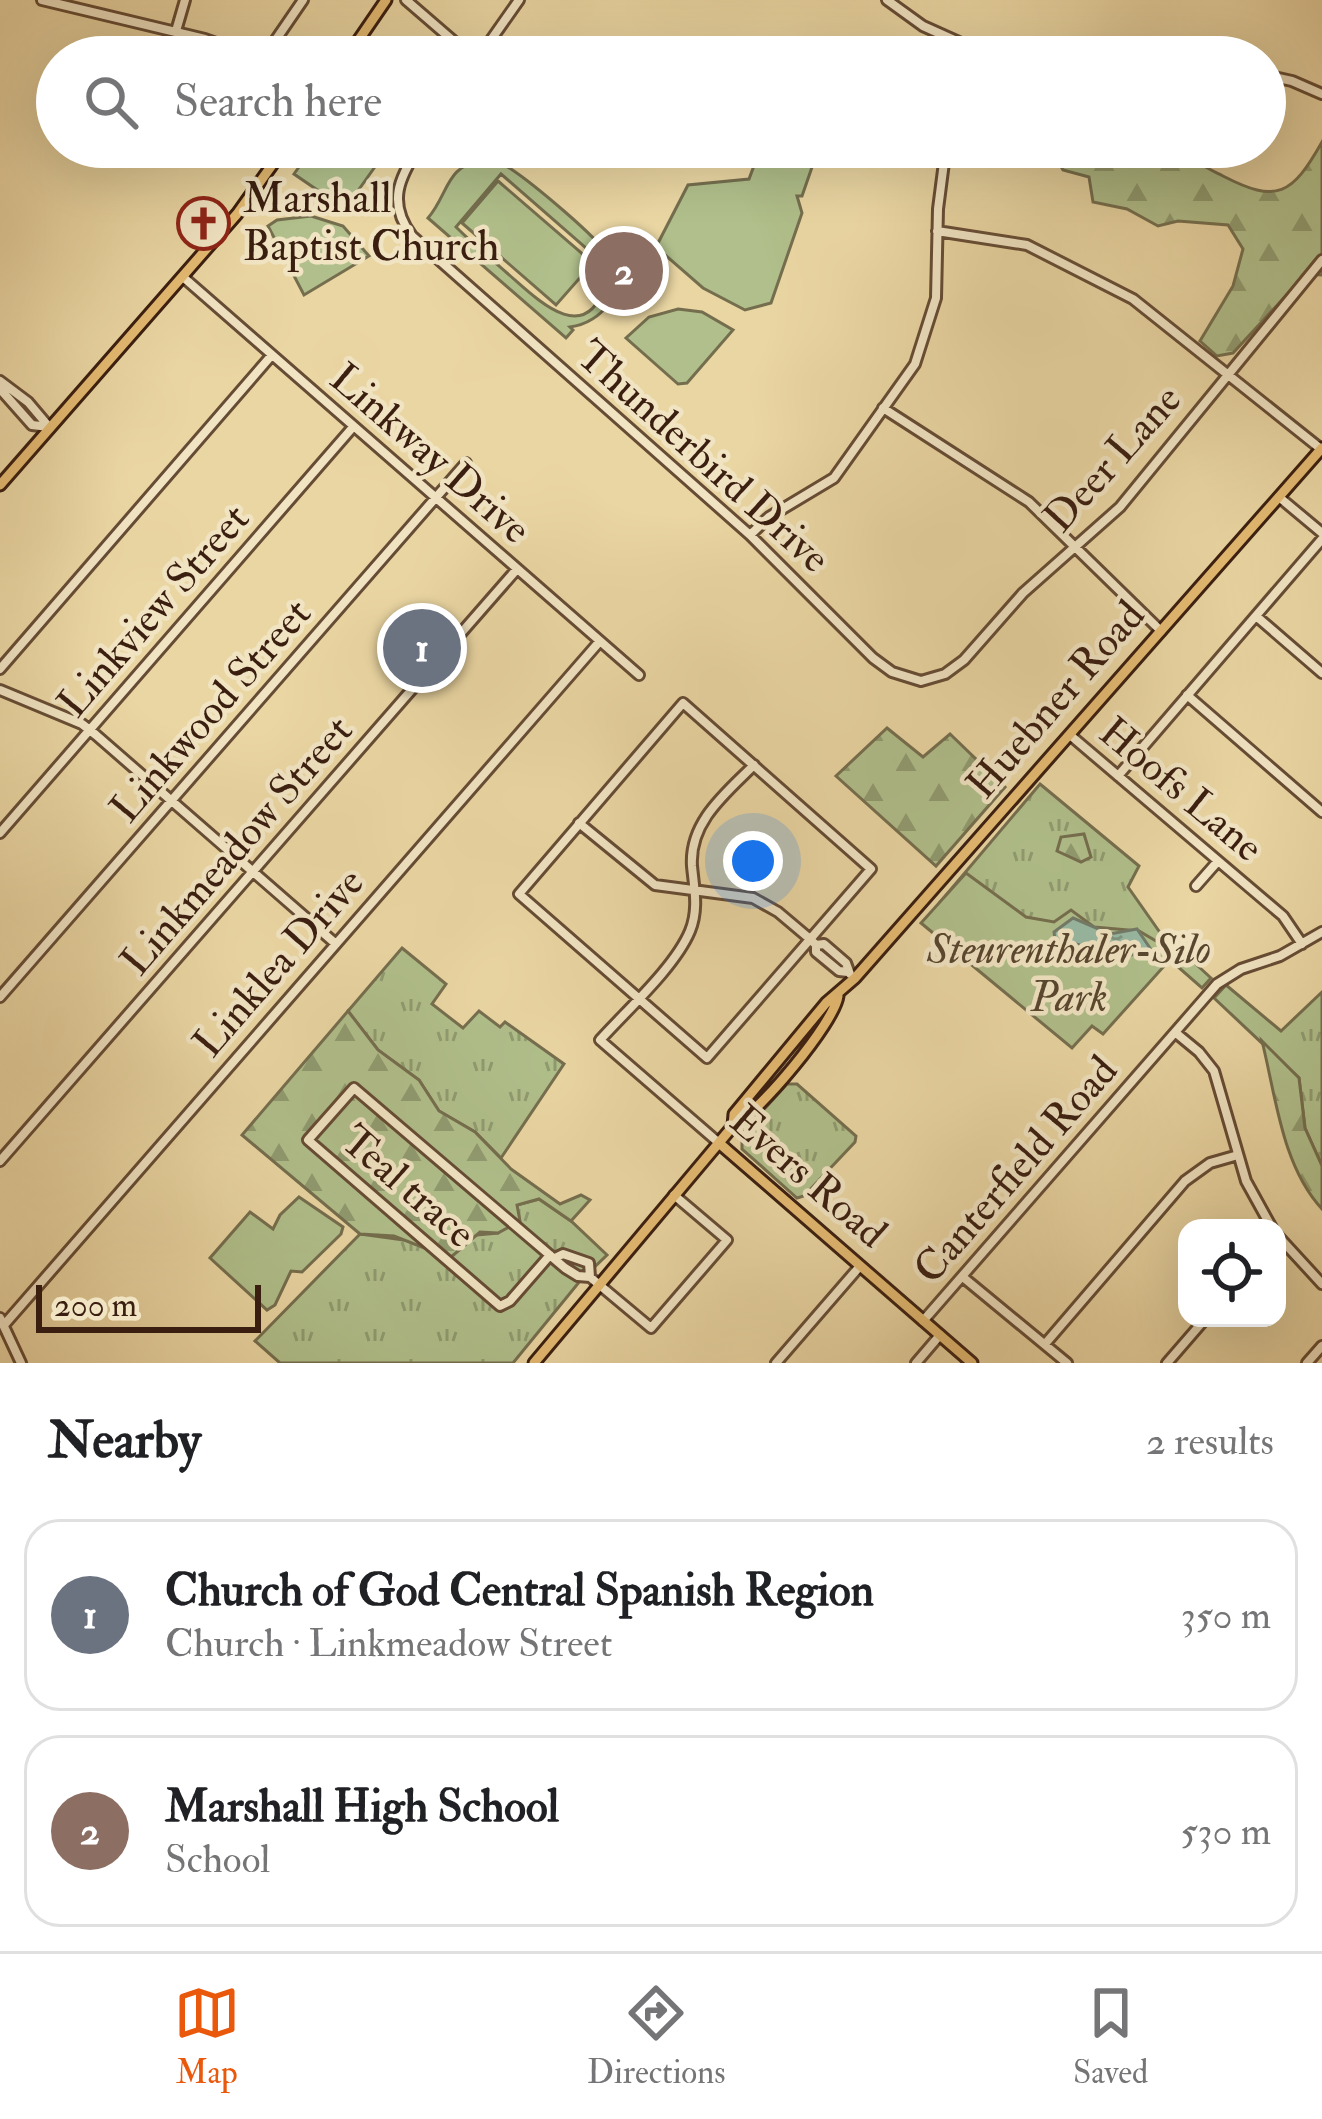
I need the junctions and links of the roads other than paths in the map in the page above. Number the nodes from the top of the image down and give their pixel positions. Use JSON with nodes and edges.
{"nodes":[{"id":1,"x":42,"y":0,"type":"edge"},
{"id":2,"x":184,"y":0,"type":"edge"},
{"id":3,"x":304,"y":0,"type":"edge"},
{"id":4,"x":386,"y":0,"type":"edge"},
{"id":5,"x":406,"y":0,"type":"edge"},
{"id":6,"x":519,"y":0,"type":"edge"},
{"id":7,"x":887,"y":0,"type":"edge"},
{"id":8,"x":56,"y":2,"type":"edge"},
{"id":9,"x":176,"y":32,"type":"junction"},
{"id":10,"x":189,"y":36,"type":"edge"},
{"id":11,"x":276,"y":36,"type":"edge"},
{"id":12,"x":361,"y":36,"type":"edge"},
{"id":13,"x":450,"y":36,"type":"edge"},
{"id":14,"x":492,"y":36,"type":"edge"},
{"id":15,"x":945,"y":36,"type":"edge"},
{"id":16,"x":1286,"y":80,"type":"edge"},
{"id":17,"x":1322,"y":94,"type":"edge"},
{"id":18,"x":269,"y":168,"type":"edge"},
{"id":19,"x":406,"y":168,"type":"edge"},
{"id":20,"x":944,"y":168,"type":"edge"},
{"id":21,"x":937,"y":231,"type":"junction"},
{"id":22,"x":1322,"y":260,"type":"edge"},
{"id":23,"x":183,"y":277,"type":"junction"},
{"id":24,"x":271,"y":356,"type":"junction"},
{"id":25,"x":1227,"y":373,"type":"junction"},
{"id":26,"x":0,"y":385,"type":"edge"},
{"id":27,"x":883,"y":408,"type":"junction"},
{"id":28,"x":353,"y":427,"type":"junction"},
{"id":29,"x":50,"y":428,"type":"junction"},
{"id":30,"x":1322,"y":448,"type":"edge"},
{"id":31,"x":466,"y":463,"type":"dead end"},
{"id":32,"x":0,"y":485,"type":"edge"},
{"id":33,"x":1279,"y":496,"type":"junction"},
{"id":34,"x":436,"y":498,"type":"junction"},
{"id":35,"x":750,"y":535,"type":"junction"},
{"id":36,"x":1322,"y":536,"type":"edge"},
{"id":37,"x":1075,"y":549,"type":"junction"},
{"id":38,"x":517,"y":568,"type":"junction"},
{"id":39,"x":1256,"y":616,"type":"junction"},
{"id":40,"x":1161,"y":631,"type":"junction"},
{"id":41,"x":600,"y":641,"type":"junction"},
{"id":42,"x":0,"y":669,"type":"edge"},
{"id":43,"x":1322,"y":673,"type":"edge"},
{"id":44,"x":639,"y":675,"type":"dead end"},
{"id":45,"x":932,"y":679,"type":"joint"},
{"id":46,"x":0,"y":691,"type":"edge"},
{"id":47,"x":1187,"y":695,"type":"junction"},
{"id":48,"x":90,"y":731,"type":"junction"},
{"id":49,"x":1070,"y":735,"type":"junction"},
{"id":50,"x":754,"y":765,"type":"junction"},
{"id":51,"x":1118,"y":776,"type":"junction"},
{"id":52,"x":173,"y":800,"type":"junction"},
{"id":53,"x":1322,"y":812,"type":"edge"},
{"id":54,"x":578,"y":823,"type":"junction"},
{"id":55,"x":0,"y":833,"type":"edge"},
{"id":56,"x":1218,"y":861,"type":"junction"},
{"id":57,"x":255,"y":873,"type":"junction"},
{"id":58,"x":1196,"y":886,"type":"dead end"},
{"id":59,"x":695,"y":892,"type":"junction"},
{"id":60,"x":1322,"y":932,"type":"edge"},
{"id":61,"x":813,"y":942,"type":"junction"},
{"id":62,"x":336,"y":944,"type":"junction"},
{"id":63,"x":1302,"y":944,"type":"junction"},
{"id":64,"x":852,"y":975,"type":"junction"},
{"id":65,"x":0,"y":998,"type":"edge"},
{"id":66,"x":637,"y":998,"type":"junction"},
{"id":67,"x":1176,"y":1033,"type":"junction"},
{"id":68,"x":719,"y":1143,"type":"junction"},
{"id":69,"x":1238,"y":1155,"type":"junction"},
{"id":70,"x":0,"y":1161,"type":"edge"},
{"id":71,"x":674,"y":1195,"type":"junction"},
{"id":72,"x":1266,"y":1219,"type":"edge"},
{"id":73,"x":1286,"y":1245,"type":"edge"},
{"id":74,"x":552,"y":1257,"type":"junction"},
{"id":75,"x":860,"y":1266,"type":"junction"},
{"id":76,"x":964,"y":1278,"type":"junction"},
{"id":77,"x":594,"y":1281,"type":"junction"},
{"id":78,"x":1322,"y":1284,"type":"edge"},
{"id":79,"x":2,"y":1321,"type":"edge"},
{"id":80,"x":923,"y":1321,"type":"junction"},
{"id":81,"x":1198,"y":1327,"type":"edge"},
{"id":82,"x":940,"y":1335,"type":"junction"},
{"id":83,"x":1045,"y":1344,"type":"junction"},
{"id":84,"x":1322,"y":1346,"type":"edge"},
{"id":85,"x":21,"y":1363,"type":"edge"},
{"id":86,"x":534,"y":1363,"type":"edge"},
{"id":87,"x":776,"y":1363,"type":"edge"},
{"id":88,"x":916,"y":1363,"type":"edge"},
{"id":89,"x":972,"y":1363,"type":"edge"},
{"id":90,"x":1067,"y":1363,"type":"edge"},
{"id":91,"x":1167,"y":1363,"type":"edge"},
{"id":92,"x":1307,"y":1363,"type":"edge"}],
"edges":[{"from":1,"to":8,"type":"street"},
{"from":2,"to":9,"type":"street"},
{"from":3,"to":11,"type":"street"},
{"from":4,"to":12,"type":"main road"},
{"from":5,"to":13,"type":"street"},
{"from":6,"to":14,"type":"street"},
{"from":7,"to":15,"type":"street"},
{"from":8,"to":9,"type":"street"},
{"from":9,"to":10,"type":"street"},
{"from":16,"to":17,"type":"street"},
{"from":18,"to":23,"type":"main road"},
{"from":19,"to":35,"type":"street","name":"Thunderbird Drive"},
{"from":20,"to":21,"type":"street"},
{"from":21,"to":25,"type":"street"},
{"from":21,"to":27,"type":"street"},
{"from":22,"to":25,"type":"street","name":"Deer Lane"},
{"from":23,"to":24,"type":"street","name":"Linkway Drive"},
{"from":23,"to":29,"type":"main road"},
{"from":24,"to":28,"type":"street","name":"Linkway Drive"},
{"from":24,"to":42,"type":"street"},
{"from":25,"to":30,"type":"street"},
{"from":25,"to":37,"type":"street","name":"Deer Lane"},
{"from":26,"to":29,"type":"street"},
{"from":27,"to":35,"type":"street"},
{"from":27,"to":37,"type":"street"},
{"from":28,"to":34,"type":"street","name":"Linkway Drive"},
{"from":28,"to":48,"type":"street","name":"Linkview Street"},
{"from":29,"to":32,"type":"main road"},
{"from":30,"to":33,"type":"main road","name":"Huebner Road"},
{"from":31,"to":34,"type":"street","name":"Linkwood Street"},
{"from":33,"to":36,"type":"street"},
{"from":33,"to":40,"type":"main road","name":"Huebner Road"},
{"from":34,"to":38,"type":"street","name":"Linkway Drive"},
{"from":34,"to":52,"type":"street","name":"Linkwood Street"},
{"from":35,"to":45,"type":"street","name":"Thunderbird Drive"},
{"from":36,"to":39,"type":"street"},
{"from":37,"to":40,"type":"street"},
{"from":37,"to":45,"type":"street","name":"Deer Lane"},
{"from":38,"to":41,"type":"street","name":"Linkway Drive"},
{"from":38,"to":57,"type":"street","name":"Linkmeadow Street"},
{"from":39,"to":43,"type":"street"},
{"from":39,"to":47,"type":"street"},
{"from":40,"to":49,"type":"main road","name":"Huebner Road"},
{"from":41,"to":44,"type":"street","name":"Linkway Drive"},
{"from":41,"to":62,"type":"street","name":"Linklea Drive"},
{"from":46,"to":48,"type":"street"},
{"from":47,"to":51,"type":"street"},
{"from":47,"to":53,"type":"street"},
{"from":48,"to":52,"type":"street"},
{"from":48,"to":55,"type":"street","name":"Linkview Street"},
{"from":49,"to":51,"type":"street","name":"Hoofs Lane"},
{"from":49,"to":64,"type":"main road","name":"Huebner Road"},
{"from":50,"to":54,"type":"street"},
{"from":50,"to":59,"type":"street"},
{"from":50,"to":61,"type":"street"},
{"from":51,"to":56,"type":"street","name":"Hoofs Lane"},
{"from":52,"to":57,"type":"street"},
{"from":52,"to":65,"type":"street","name":"Linkwood Street"},
{"from":54,"to":59,"type":"street"},
{"from":54,"to":66,"type":"street"},
{"from":56,"to":58,"type":"street"},
{"from":56,"to":63,"type":"street","name":"Hoofs Lane"},
{"from":57,"to":62,"type":"street"},
{"from":57,"to":70,"type":"street","name":"Linkmeadow Street"},
{"from":59,"to":61,"type":"street"},
{"from":59,"to":66,"type":"street"},
{"from":60,"to":63,"type":"street","name":"Canterfield Road"},
{"from":61,"to":64,"type":"street"},
{"from":61,"to":66,"type":"street"},
{"from":62,"to":79,"type":"street","name":"Linklea Drive"},
{"from":63,"to":67,"type":"street","name":"Canterfield Road"},
{"from":64,"to":68,"type":"main road","name":"Huebner Road"},
{"from":66,"to":68,"type":"street","name":"Evers Road"},
{"from":67,"to":69,"type":"street"},
{"from":67,"to":76,"type":"street","name":"Canterfield Road"},
{"from":68,"to":71,"type":"main road","name":"Huebner Road"},
{"from":68,"to":75,"type":"main road","name":"Evers Road"},
{"from":69,"to":72,"type":"street"},
{"from":69,"to":83,"type":"street"},
{"from":71,"to":77,"type":"main road","name":"Huebner Road"},
{"from":71,"to":77,"type":"street"},
{"from":73,"to":78,"type":"street"},
{"from":74,"to":74,"type":"street","name":"Teal trace"},
{"from":74,"to":77,"type":"street","name":"Teal trace"},
{"from":74,"to":77,"type":"street","name":"Teal trace"},
{"from":75,"to":80,"type":"main road","name":"Evers Road"},
{"from":75,"to":87,"type":"street"},
{"from":76,"to":80,"type":"street","name":"Canterfield Road"},
{"from":76,"to":83,"type":"street"},
{"from":77,"to":86,"type":"main road","name":"Huebner Road"},
{"from":79,"to":85,"type":"street"},
{"from":80,"to":82,"type":"main road","name":"Evers Road"},
{"from":81,"to":91,"type":"street"},
{"from":82,"to":88,"type":"street"},
{"from":82,"to":89,"type":"main road","name":"Evers Road"},
{"from":83,"to":90,"type":"street"},
{"from":84,"to":92,"type":"street"}]}
